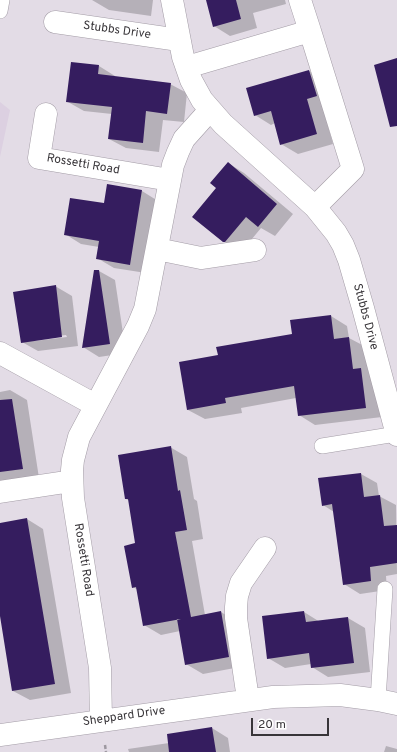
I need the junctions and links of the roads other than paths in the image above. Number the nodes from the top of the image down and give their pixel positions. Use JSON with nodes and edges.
{"nodes":[{"id":1,"x":2,"y":0,"type":"edge"},
{"id":2,"x":172,"y":0,"type":"edge"},
{"id":3,"x":300,"y":0,"type":"edge"},
{"id":4,"x":0,"y":11,"type":"edge"},
{"id":5,"x":55,"y":22,"type":"dead end"},
{"id":6,"x":310,"y":31,"type":"junction"},
{"id":7,"x":179,"y":40,"type":"junction"},
{"id":8,"x":187,"y":67,"type":"junction"},
{"id":9,"x":210,"y":110,"type":"junction"},
{"id":10,"x":46,"y":114,"type":"dead end"},
{"id":11,"x":170,"y":180,"type":"junction"},
{"id":12,"x":315,"y":207,"type":"junction"},
{"id":13,"x":158,"y":249,"type":"junction"},
{"id":14,"x":255,"y":250,"type":"dead end"},
{"id":15,"x":0,"y":353,"type":"edge"},
{"id":16,"x":95,"y":405,"type":"junction"},
{"id":17,"x":397,"y":435,"type":"edge"},
{"id":18,"x":322,"y":446,"type":"dead end"},
{"id":19,"x":72,"y":481,"type":"junction"},
{"id":20,"x":0,"y":492,"type":"edge"},
{"id":21,"x":265,"y":548,"type":"dead end"},
{"id":22,"x":385,"y":589,"type":"dead end"},
{"id":23,"x":248,"y":699,"type":"junction"},
{"id":24,"x":388,"y":702,"type":"edge"},
{"id":25,"x":101,"y":720,"type":"junction"},
{"id":26,"x":0,"y":735,"type":"edge"}],
"edges":[{"from":1,"to":4,"type":"lane"},
{"from":2,"to":7,"type":"street","name":"Stubbs Drive"},
{"from":3,"to":6,"type":"street"},
{"from":5,"to":7,"type":"street","name":"Stubbs Drive"},
{"from":6,"to":8,"type":"street"},
{"from":6,"to":12,"type":"street"},
{"from":7,"to":8,"type":"street","name":"Stubbs Drive"},
{"from":8,"to":9,"type":"street","name":"Stubbs Drive"},
{"from":9,"to":11,"type":"street","name":"Rossetti Road"},
{"from":9,"to":12,"type":"street","name":"Stubbs Drive"},
{"from":10,"to":11,"type":"street","name":"Rossetti Road"},
{"from":11,"to":13,"type":"street","name":"Rossetti Road"},
{"from":12,"to":17,"type":"street","name":"Stubbs Drive"},
{"from":13,"to":14,"type":"street"},
{"from":13,"to":16,"type":"street","name":"Rossetti Road"},
{"from":15,"to":16,"type":"street"},
{"from":16,"to":19,"type":"street","name":"Rossetti Road"},
{"from":17,"to":18,"type":"lane"},
{"from":19,"to":20,"type":"street"},
{"from":19,"to":25,"type":"street","name":"Rossetti Road"},
{"from":21,"to":23,"type":"street"},
{"from":22,"to":24,"type":"lane"},
{"from":23,"to":24,"type":"street","name":"Sheppard Drive"},
{"from":23,"to":25,"type":"street","name":"Sheppard Drive"},
{"from":25,"to":26,"type":"street","name":"Sheppard Drive"}]}
